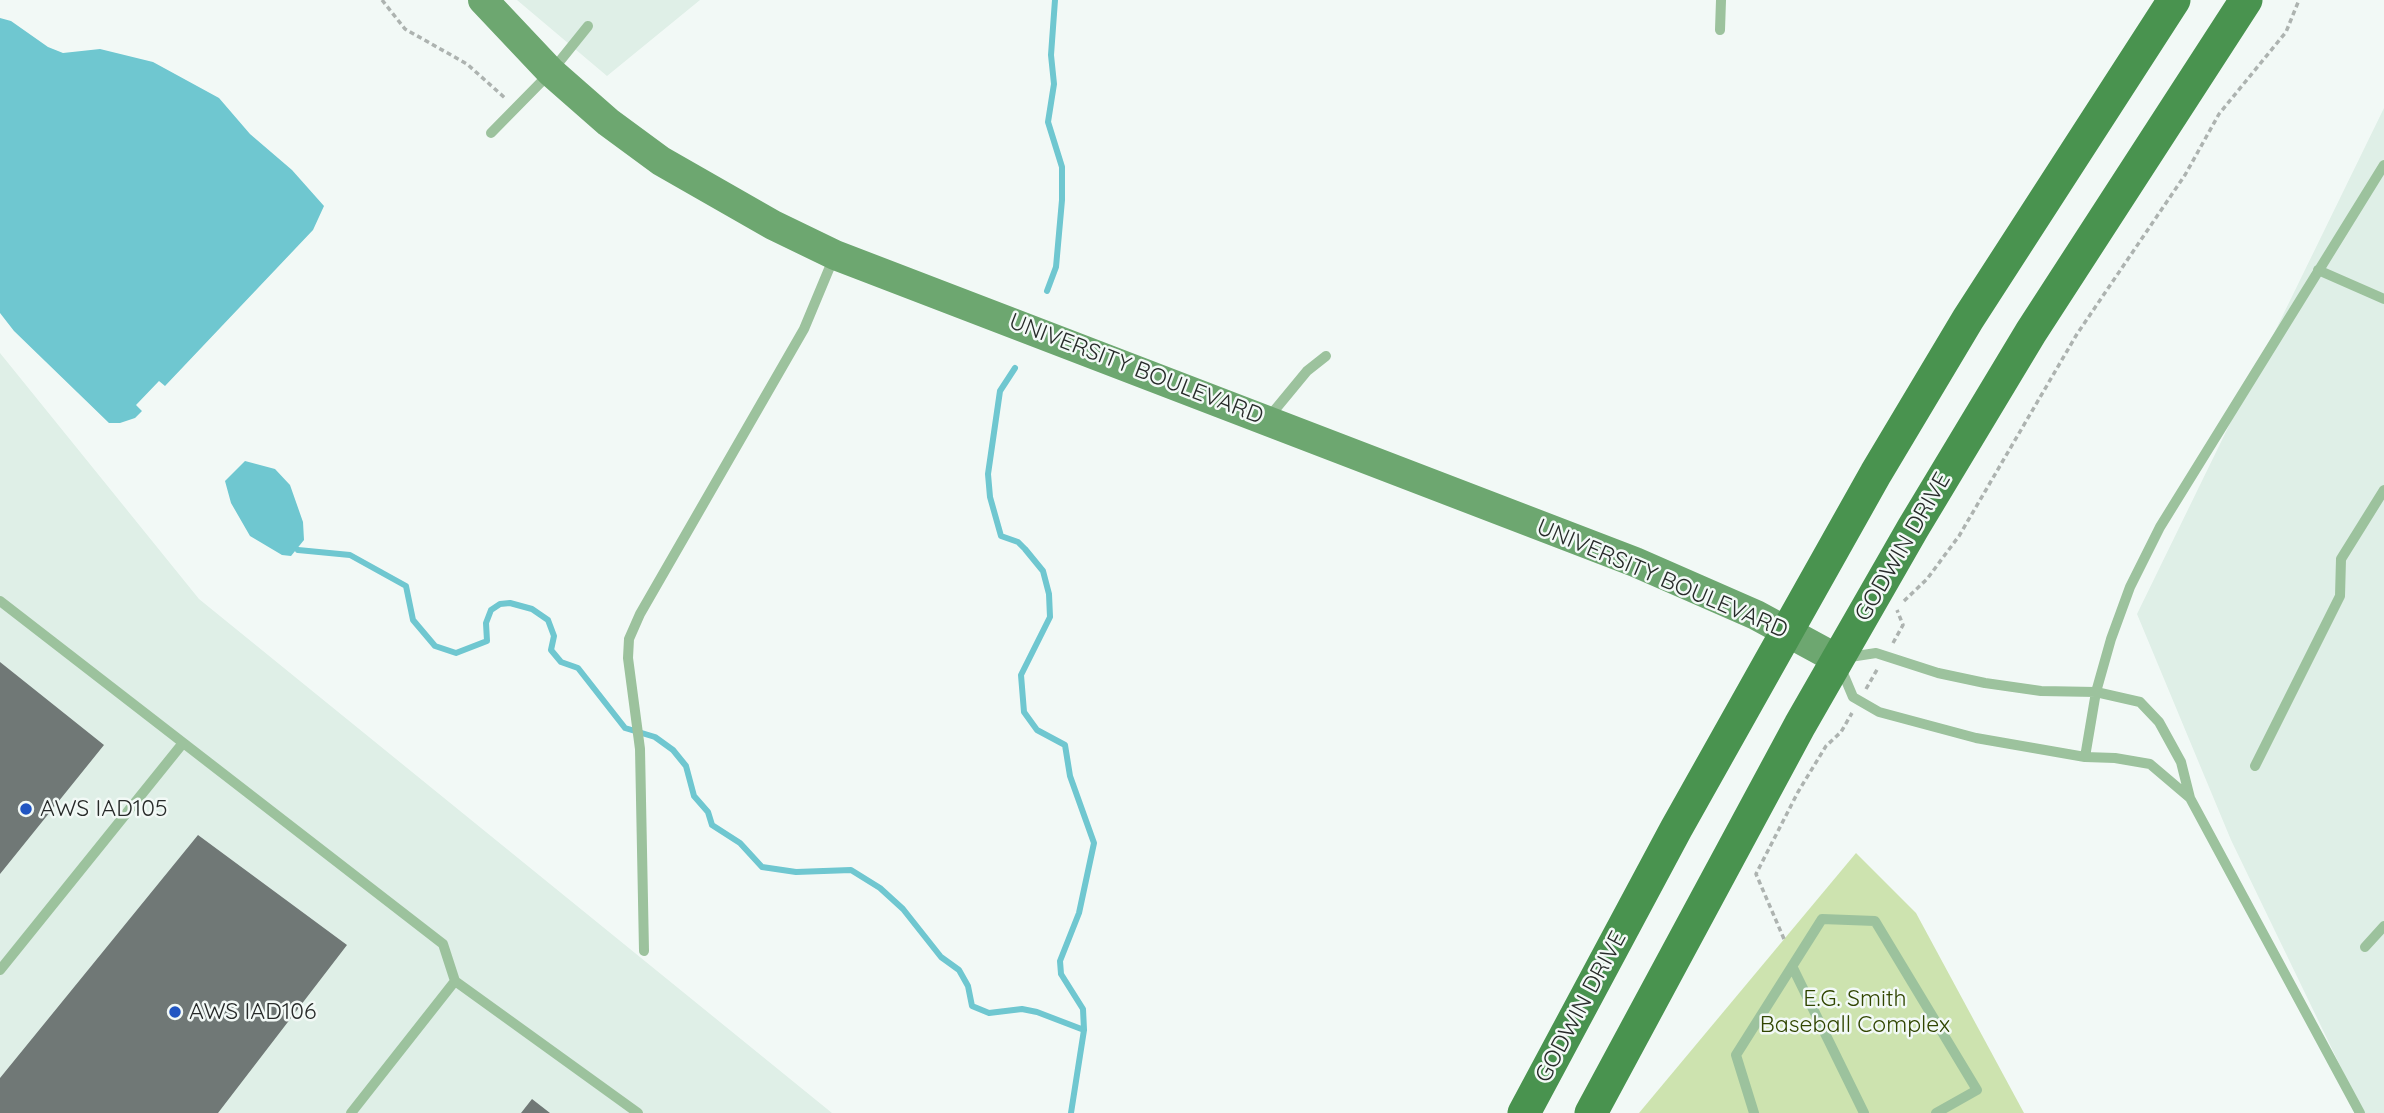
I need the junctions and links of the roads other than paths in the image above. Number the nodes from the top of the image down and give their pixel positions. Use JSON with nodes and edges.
{"nodes":[{"id":1,"x":483,"y":0,"type":"edge"},
{"id":2,"x":1721,"y":0,"type":"edge"},
{"id":3,"x":2174,"y":0,"type":"edge"},
{"id":4,"x":2246,"y":0,"type":"edge"},
{"id":5,"x":588,"y":26,"type":"dead end"},
{"id":6,"x":1720,"y":30,"type":"dead end"},
{"id":7,"x":551,"y":72,"type":"junction"},
{"id":8,"x":491,"y":134,"type":"dead end"},
{"id":9,"x":2384,"y":165,"type":"edge"},
{"id":10,"x":835,"y":255,"type":"junction"},
{"id":11,"x":2318,"y":270,"type":"junction"},
{"id":12,"x":2384,"y":299,"type":"edge"},
{"id":13,"x":1326,"y":356,"type":"dead end"},
{"id":14,"x":1267,"y":420,"type":"junction"},
{"id":15,"x":2384,"y":490,"type":"edge"},
{"id":16,"x":0,"y":601,"type":"edge"},
{"id":17,"x":1786,"y":631,"type":"junction"},
{"id":18,"x":1838,"y":659,"type":"junction"},
{"id":19,"x":2096,"y":692,"type":"junction"},
{"id":20,"x":183,"y":743,"type":"junction"},
{"id":21,"x":2085,"y":757,"type":"junction"},
{"id":22,"x":2255,"y":766,"type":"dead end"},
{"id":23,"x":2190,"y":798,"type":"junction"},
{"id":24,"x":2384,"y":926,"type":"edge"},
{"id":25,"x":2365,"y":947,"type":"dead end"},
{"id":26,"x":644,"y":951,"type":"dead end"},
{"id":27,"x":1792,"y":966,"type":"junction"},
{"id":28,"x":0,"y":970,"type":"edge"},
{"id":29,"x":455,"y":981,"type":"junction"},
{"id":30,"x":351,"y":1113,"type":"edge"},
{"id":31,"x":638,"y":1113,"type":"edge"},
{"id":32,"x":1524,"y":1113,"type":"edge"},
{"id":33,"x":1591,"y":1113,"type":"edge"},
{"id":34,"x":1754,"y":1113,"type":"edge"},
{"id":35,"x":1864,"y":1113,"type":"edge"},
{"id":36,"x":1936,"y":1113,"type":"edge"},
{"id":37,"x":2360,"y":1113,"type":"edge"}],
"edges":[{"from":1,"to":7,"type":"main road","name":"UNIVERSITY BOULEVARD"},
{"from":2,"to":6,"type":"lane"},
{"from":3,"to":17,"type":"main road","name":"GODWIN DRIVE"},
{"from":4,"to":18,"type":"main road","name":"GODWIN DRIVE"},
{"from":5,"to":7,"type":"lane"},
{"from":7,"to":8,"type":"lane"},
{"from":7,"to":10,"type":"main road","name":"UNIVERSITY BOULEVARD"},
{"from":9,"to":11,"type":"lane"},
{"from":10,"to":14,"type":"main road","name":"UNIVERSITY BOULEVARD"},
{"from":10,"to":26,"type":"lane"},
{"from":11,"to":12,"type":"lane"},
{"from":11,"to":19,"type":"lane"},
{"from":13,"to":14,"type":"lane"},
{"from":14,"to":17,"type":"main road","name":"UNIVERSITY BOULEVARD"},
{"from":15,"to":22,"type":"lane"},
{"from":16,"to":20,"type":"lane"},
{"from":17,"to":18,"type":"main road","name":"UNIVERSITY BOULEVARD"},
{"from":17,"to":32,"type":"main road","name":"GODWIN DRIVE"},
{"from":18,"to":19,"type":"lane"},
{"from":18,"to":21,"type":"lane"},
{"from":18,"to":33,"type":"main road","name":"GODWIN DRIVE"},
{"from":19,"to":21,"type":"lane"},
{"from":19,"to":23,"type":"lane"},
{"from":20,"to":28,"type":"lane"},
{"from":20,"to":29,"type":"lane"},
{"from":21,"to":23,"type":"lane"},
{"from":23,"to":37,"type":"lane"},
{"from":24,"to":25,"type":"lane"},
{"from":27,"to":34,"type":"lane"},
{"from":27,"to":35,"type":"lane"},
{"from":27,"to":36,"type":"lane"},
{"from":29,"to":30,"type":"lane"},
{"from":29,"to":31,"type":"lane"}]}
